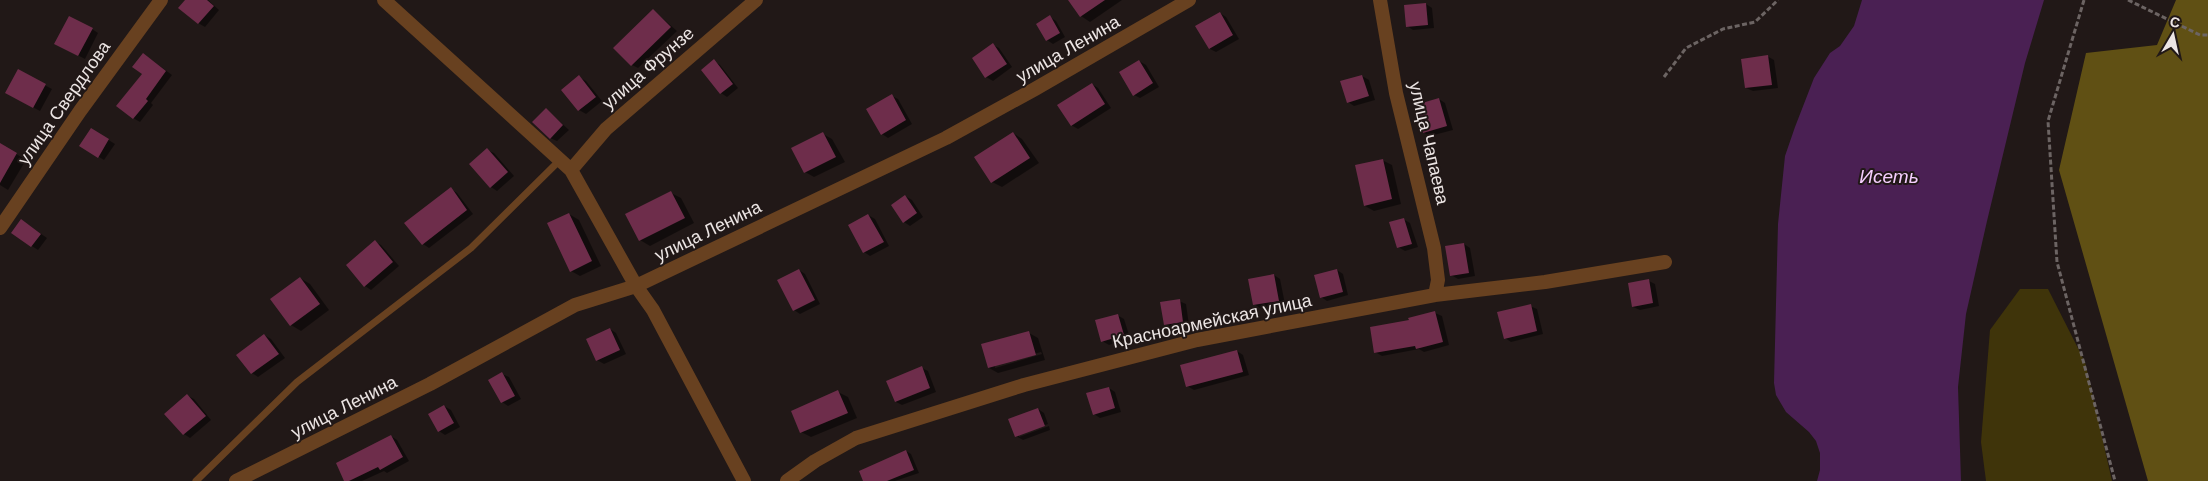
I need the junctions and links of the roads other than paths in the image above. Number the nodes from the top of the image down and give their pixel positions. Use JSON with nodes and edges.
{"nodes":[{"id":1,"x":161,"y":0,"type":"edge"},
{"id":2,"x":384,"y":0,"type":"edge"},
{"id":3,"x":756,"y":0,"type":"edge"},
{"id":4,"x":1189,"y":0,"type":"edge"},
{"id":5,"x":1380,"y":0,"type":"edge"},
{"id":6,"x":560,"y":160,"type":"junction"},
{"id":7,"x":571,"y":170,"type":"junction"},
{"id":8,"x":0,"y":228,"type":"edge"},
{"id":9,"x":1665,"y":262,"type":"dead end"},
{"id":10,"x":636,"y":286,"type":"junction"},
{"id":11,"x":1435,"y":295,"type":"junction"},
{"id":12,"x":196,"y":481,"type":"edge"},
{"id":13,"x":236,"y":481,"type":"edge"},
{"id":14,"x":744,"y":481,"type":"edge"},
{"id":15,"x":787,"y":481,"type":"edge"}],
"edges":[{"from":1,"to":8,"type":"street","name":"улица Свердлова"},
{"from":2,"to":6,"type":"street"},
{"from":3,"to":7,"type":"street","name":"улица Фрунзе"},
{"from":4,"to":10,"type":"street","name":"улица Ленина"},
{"from":5,"to":11,"type":"street","name":"улица Чапаева"},
{"from":6,"to":7,"type":"street"},
{"from":6,"to":12,"type":"lane"},
{"from":7,"to":10,"type":"street"},
{"from":9,"to":11,"type":"street","name":"Красноармейская улица"},
{"from":10,"to":13,"type":"street","name":"улица Ленина"},
{"from":10,"to":14,"type":"street"},
{"from":11,"to":15,"type":"street","name":"Красноармейская улица"}]}
